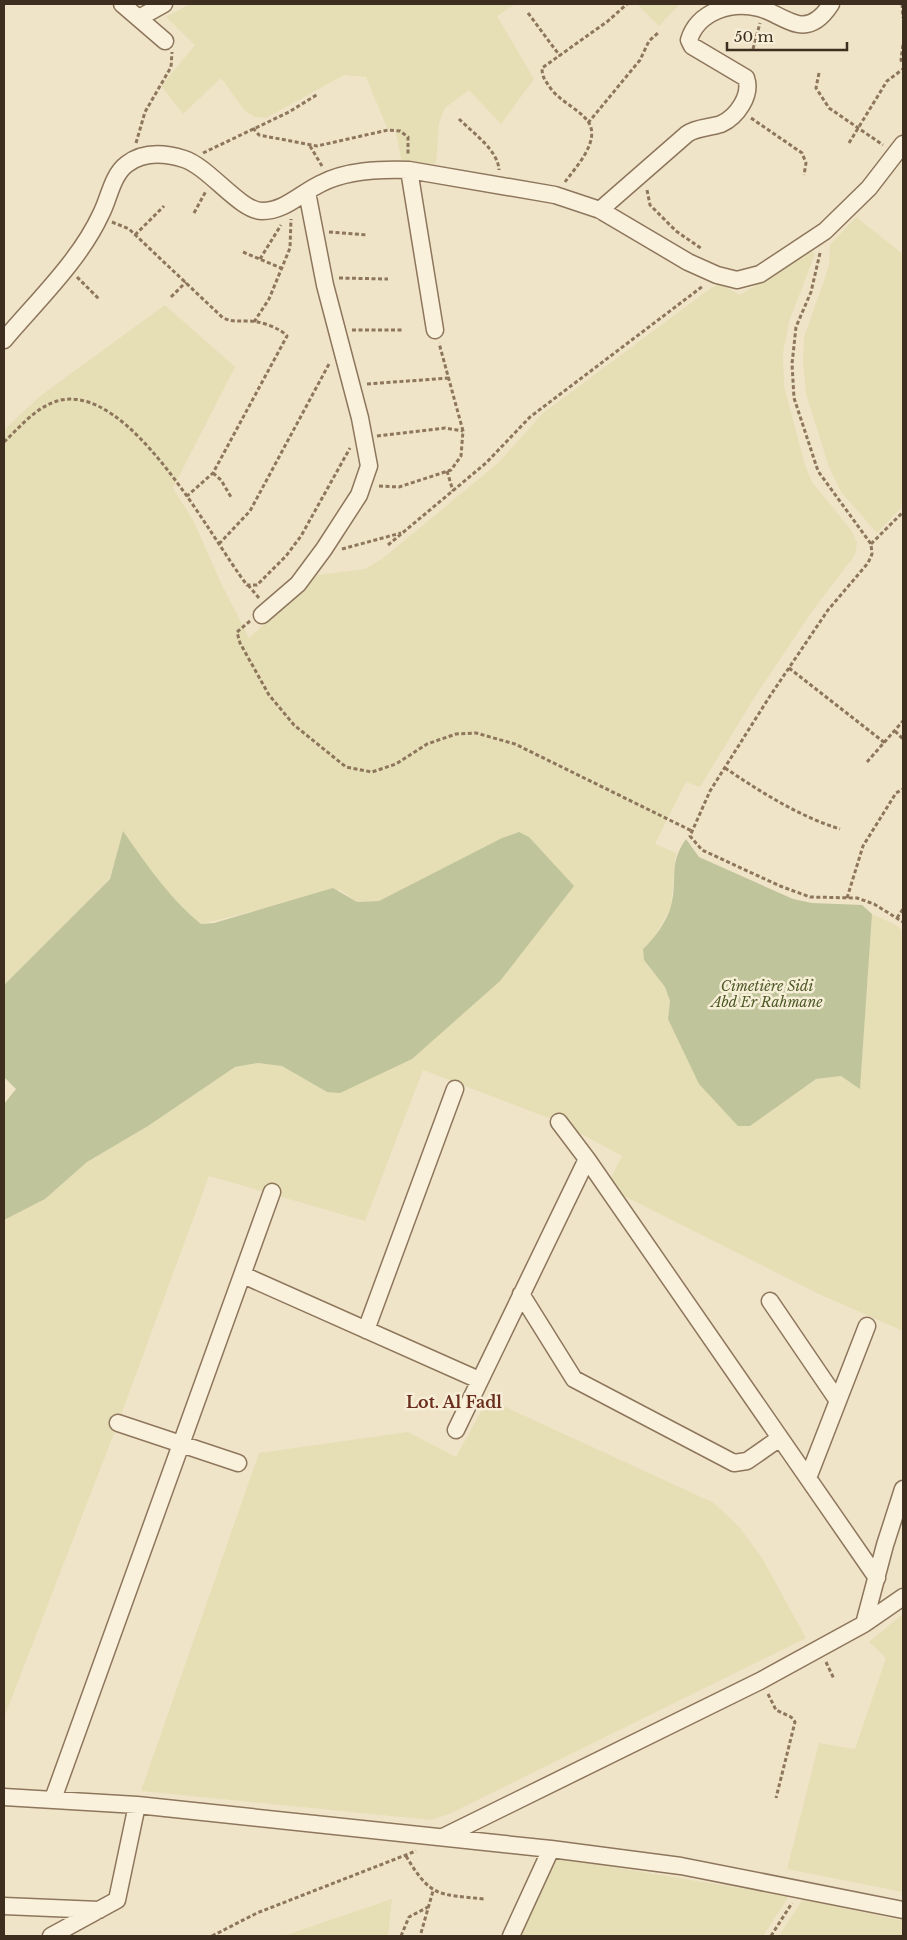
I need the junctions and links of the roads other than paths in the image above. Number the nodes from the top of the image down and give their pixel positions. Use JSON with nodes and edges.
{"nodes":[{"id":1,"x":122,"y":4,"type":"edge"},
{"id":2,"x":164,"y":4,"type":"edge"},
{"id":3,"x":831,"y":4,"type":"edge"},
{"id":4,"x":139,"y":18,"type":"junction"},
{"id":5,"x":165,"y":41,"type":"road end"},
{"id":6,"x":899,"y":149,"type":"edge"},
{"id":7,"x":409,"y":170,"type":"junction"},
{"id":8,"x":307,"y":192,"type":"junction"},
{"id":9,"x":600,"y":210,"type":"junction"},
{"id":10,"x":436,"y":330,"type":"road end"},
{"id":11,"x":4,"y":340,"type":"edge"},
{"id":12,"x":262,"y":615,"type":"road end"},
{"id":13,"x":455,"y":1089,"type":"dead end"},
{"id":14,"x":559,"y":1122,"type":"dead end"},
{"id":15,"x":587,"y":1159,"type":"junction"},
{"id":16,"x":272,"y":1192,"type":"dead end"},
{"id":17,"x":243,"y":1276,"type":"junction"},
{"id":18,"x":521,"y":1294,"type":"junction"},
{"id":19,"x":770,"y":1302,"type":"dead end"},
{"id":20,"x":867,"y":1326,"type":"dead end"},
{"id":21,"x":366,"y":1330,"type":"junction"},
{"id":22,"x":480,"y":1380,"type":"junction"},
{"id":23,"x":838,"y":1402,"type":"junction"},
{"id":24,"x":118,"y":1423,"type":"dead end"},
{"id":25,"x":456,"y":1430,"type":"dead end"},
{"id":26,"x":780,"y":1438,"type":"junction"},
{"id":27,"x":182,"y":1446,"type":"junction"},
{"id":28,"x":238,"y":1463,"type":"dead end"},
{"id":29,"x":808,"y":1478,"type":"junction"},
{"id":30,"x":903,"y":1489,"type":"edge"},
{"id":31,"x":876,"y":1578,"type":"junction"},
{"id":32,"x":903,"y":1597,"type":"edge"},
{"id":33,"x":864,"y":1624,"type":"junction"},
{"id":34,"x":4,"y":1797,"type":"edge"},
{"id":35,"x":53,"y":1799,"type":"junction"},
{"id":36,"x":138,"y":1805,"type":"junction"},
{"id":37,"x":444,"y":1836,"type":"junction"},
{"id":38,"x":551,"y":1849,"type":"junction"},
{"id":39,"x":4,"y":1906,"type":"edge"},
{"id":40,"x":101,"y":1910,"type":"junction"},
{"id":41,"x":903,"y":1910,"type":"edge"},
{"id":42,"x":51,"y":1936,"type":"edge"},
{"id":43,"x":511,"y":1936,"type":"edge"}],
"edges":[{"from":1,"to":4,"type":"street"},
{"from":2,"to":4,"type":"street"},
{"from":3,"to":9,"type":"street"},
{"from":4,"to":5,"type":"street"},
{"from":6,"to":9,"type":"street"},
{"from":7,"to":8,"type":"street"},
{"from":7,"to":9,"type":"street"},
{"from":7,"to":10,"type":"street"},
{"from":8,"to":11,"type":"street"},
{"from":8,"to":12,"type":"street"},
{"from":13,"to":21,"type":"street"},
{"from":14,"to":15,"type":"street"},
{"from":15,"to":18,"type":"street"},
{"from":15,"to":26,"type":"street"},
{"from":16,"to":17,"type":"street"},
{"from":17,"to":21,"type":"street"},
{"from":17,"to":27,"type":"street"},
{"from":18,"to":22,"type":"street"},
{"from":18,"to":26,"type":"street"},
{"from":19,"to":23,"type":"street"},
{"from":20,"to":23,"type":"street"},
{"from":21,"to":22,"type":"street"},
{"from":22,"to":25,"type":"street"},
{"from":23,"to":29,"type":"street"},
{"from":24,"to":27,"type":"street"},
{"from":26,"to":29,"type":"street"},
{"from":27,"to":28,"type":"street"},
{"from":27,"to":35,"type":"street"},
{"from":29,"to":31,"type":"street"},
{"from":30,"to":31,"type":"street"},
{"from":31,"to":33,"type":"street"},
{"from":32,"to":33,"type":"street"},
{"from":33,"to":37,"type":"street"},
{"from":34,"to":35,"type":"street"},
{"from":35,"to":36,"type":"street"},
{"from":36,"to":37,"type":"street"},
{"from":36,"to":40,"type":"street"},
{"from":37,"to":38,"type":"street"},
{"from":38,"to":41,"type":"street"},
{"from":38,"to":43,"type":"street"},
{"from":39,"to":40,"type":"street"},
{"from":40,"to":42,"type":"street"}]}
